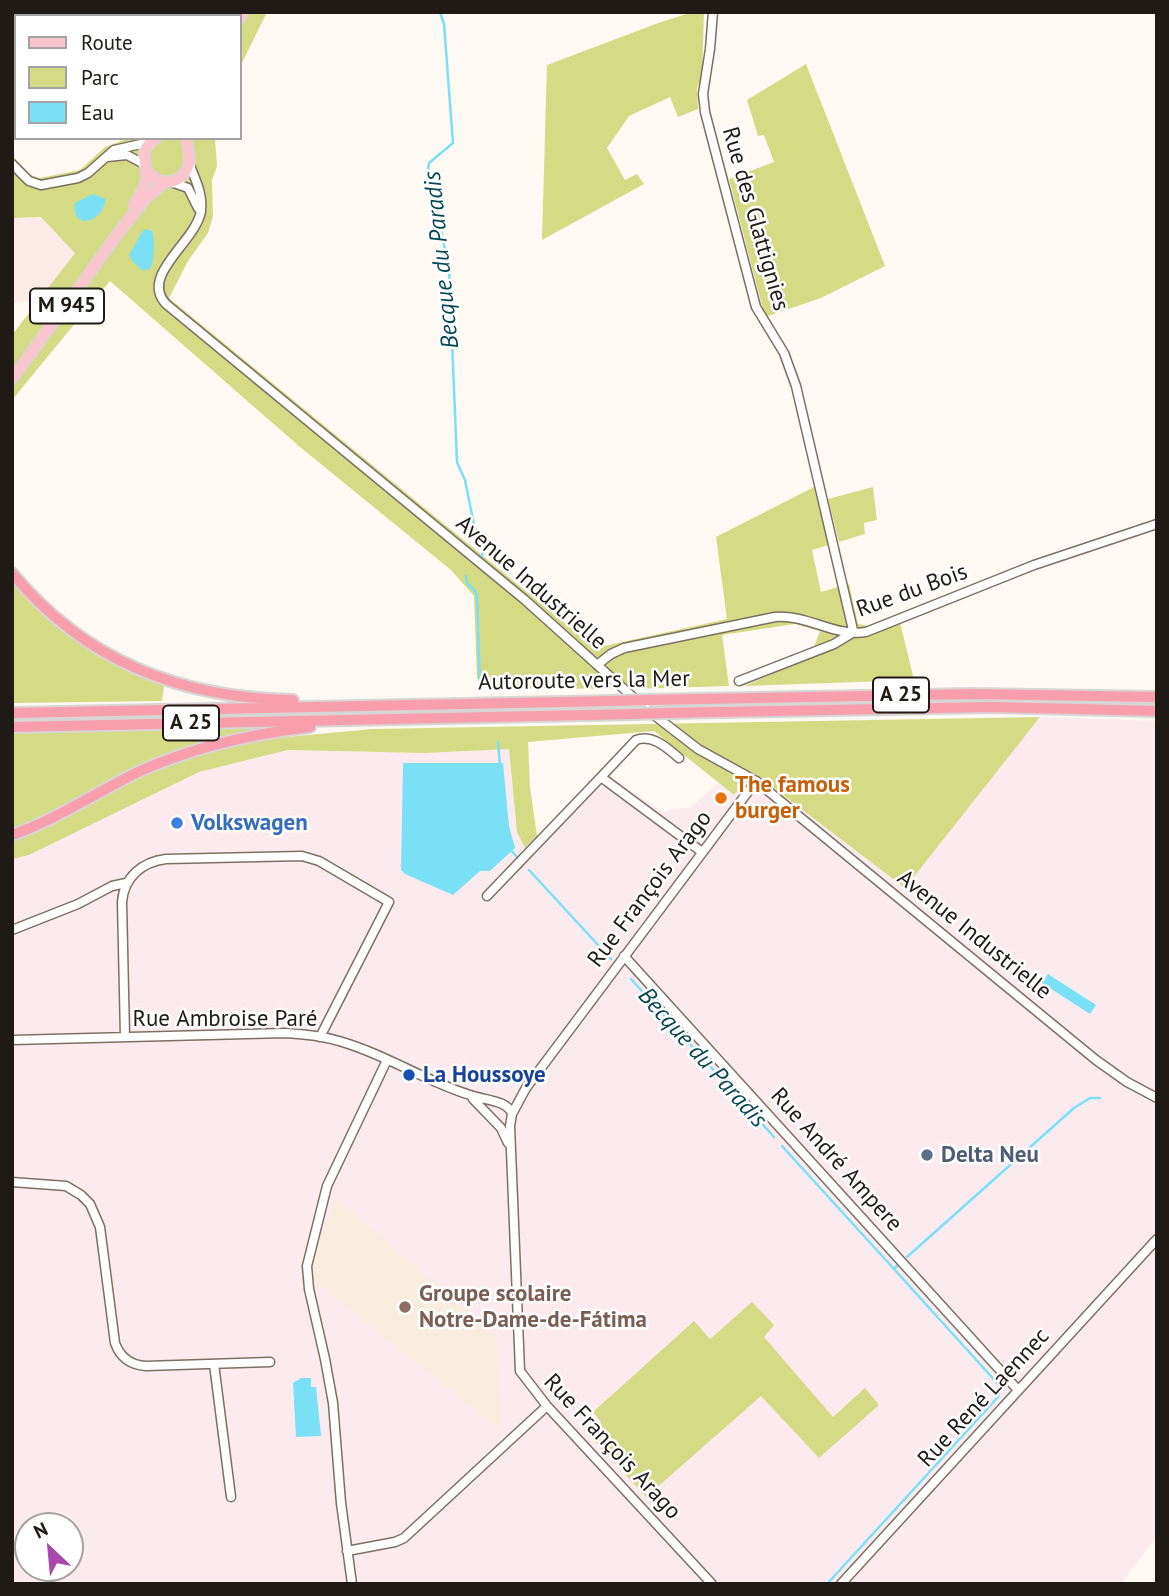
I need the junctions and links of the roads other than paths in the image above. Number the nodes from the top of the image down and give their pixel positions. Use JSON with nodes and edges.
{"nodes":[{"id":1,"x":713,"y":12,"type":"edge"},
{"id":2,"x":151,"y":140,"type":"edge"},
{"id":3,"x":154,"y":140,"type":"edge"},
{"id":4,"x":179,"y":140,"type":"edge"},
{"id":5,"x":187,"y":140,"type":"edge"},
{"id":6,"x":188,"y":151,"type":"junction"},
{"id":7,"x":99,"y":162,"type":"junction"},
{"id":8,"x":189,"y":163,"type":"junction"},
{"id":9,"x":12,"y":164,"type":"edge"},
{"id":10,"x":145,"y":167,"type":"junction"},
{"id":11,"x":168,"y":182,"type":"junction"},
{"id":12,"x":199,"y":218,"type":"junction"},
{"id":13,"x":120,"y":231,"type":"junction"},
{"id":14,"x":12,"y":379,"type":"edge"},
{"id":15,"x":1157,"y":524,"type":"edge"},
{"id":16,"x":12,"y":573,"type":"edge"},
{"id":17,"x":852,"y":633,"type":"junction"},
{"id":18,"x":597,"y":665,"type":"junction"},
{"id":19,"x":739,"y":681,"type":"dead end"},
{"id":20,"x":1157,"y":697,"type":"edge"},
{"id":21,"x":319,"y":707,"type":"junction"},
{"id":22,"x":1157,"y":710,"type":"edge"},
{"id":23,"x":12,"y":713,"type":"edge"},
{"id":24,"x":370,"y":719,"type":"junction"},
{"id":25,"x":12,"y":727,"type":"edge"},
{"id":26,"x":680,"y":758,"type":"dead end"},
{"id":27,"x":601,"y":777,"type":"junction"},
{"id":28,"x":756,"y":781,"type":"junction"},
{"id":29,"x":12,"y":835,"type":"edge"},
{"id":30,"x":702,"y":852,"type":"junction"},
{"id":31,"x":126,"y":883,"type":"junction"},
{"id":32,"x":487,"y":896,"type":"dead end"},
{"id":33,"x":12,"y":930,"type":"edge"},
{"id":34,"x":624,"y":956,"type":"junction"},
{"id":35,"x":125,"y":1037,"type":"junction"},
{"id":36,"x":320,"y":1037,"type":"junction"},
{"id":37,"x":12,"y":1040,"type":"edge"},
{"id":38,"x":387,"y":1060,"type":"junction"},
{"id":39,"x":526,"y":1088,"type":"junction"},
{"id":40,"x":468,"y":1095,"type":"junction"},
{"id":41,"x":1157,"y":1098,"type":"edge"},
{"id":42,"x":501,"y":1104,"type":"junction"},
{"id":43,"x":511,"y":1116,"type":"junction"},
{"id":44,"x":493,"y":1120,"type":"junction"},
{"id":45,"x":510,"y":1153,"type":"junction"},
{"id":46,"x":12,"y":1182,"type":"edge"},
{"id":47,"x":1157,"y":1239,"type":"edge"},
{"id":48,"x":270,"y":1362,"type":"dead end"},
{"id":49,"x":214,"y":1364,"type":"junction"},
{"id":50,"x":1018,"y":1390,"type":"junction"},
{"id":51,"x":547,"y":1406,"type":"junction"},
{"id":52,"x":231,"y":1497,"type":"dead end"},
{"id":53,"x":347,"y":1551,"type":"junction"},
{"id":54,"x":352,"y":1584,"type":"edge"},
{"id":55,"x":712,"y":1584,"type":"edge"},
{"id":56,"x":841,"y":1584,"type":"edge"}],
"edges":[{"from":1,"to":17,"type":"street","name":"Rue des Glattignies"},
{"from":2,"to":7,"type":"street"},
{"from":3,"to":10,"type":"main road"},
{"from":4,"to":6,"type":"main road"},
{"from":5,"to":6,"type":"main road"},
{"from":6,"to":8,"type":"main road"},
{"from":7,"to":9,"type":"street"},
{"from":7,"to":10,"type":"street"},
{"from":8,"to":11,"type":"main road"},
{"from":8,"to":12,"type":"street"},
{"from":10,"to":11,"type":"main road"},
{"from":10,"to":13,"type":"main road","number":"M 945"},
{"from":11,"to":12,"type":"street"},
{"from":11,"to":13,"type":"main road","number":"M 945"},
{"from":12,"to":18,"type":"street","name":"Avenue Industrielle"},
{"from":13,"to":14,"type":"main road","number":"M 945"},
{"from":15,"to":17,"type":"street","name":"Rue du Bois"},
{"from":16,"to":21,"type":"highway"},
{"from":17,"to":18,"type":"street","name":"Rue du Bois"},
{"from":17,"to":19,"type":"street"},
{"from":18,"to":28,"type":"street","name":"Avenue Industrielle"},
{"from":20,"to":21,"type":"highway","name":"Autoroute vers la Mer","number":"A 25","bridge":true},
{"from":21,"to":23,"type":"highway","name":"Autoroute vers la Mer","number":"A 25"},
{"from":22,"to":24,"type":"highway","number":"A 25","bridge":true},
{"from":24,"to":25,"type":"highway","number":"A 25"},
{"from":24,"to":29,"type":"highway"},
{"from":26,"to":27,"type":"street"},
{"from":27,"to":30,"type":"street"},
{"from":27,"to":32,"type":"street"},
{"from":28,"to":30,"type":"street","name":"Rue François Arago"},
{"from":28,"to":41,"type":"street","name":"Avenue Industrielle"},
{"from":30,"to":34,"type":"street","name":"Rue François Arago"},
{"from":31,"to":33,"type":"street"},
{"from":31,"to":35,"type":"street"},
{"from":31,"to":36,"type":"street"},
{"from":34,"to":39,"type":"street","name":"Rue François Arago"},
{"from":34,"to":50,"type":"street","name":"Rue André Ampere"},
{"from":35,"to":36,"type":"street","name":"Rue Ambroise Paré"},
{"from":35,"to":37,"type":"street","name":"Rue Ambroise Paré"},
{"from":36,"to":38,"type":"street","name":"Rue Ambroise Paré"},
{"from":38,"to":40,"type":"street","name":"Rue Ambroise Paré"},
{"from":38,"to":53,"type":"street"},
{"from":39,"to":42,"type":"street","name":"Rue François Arago"},
{"from":39,"to":43,"type":"street","name":"Rue François Arago"},
{"from":40,"to":42,"type":"street","name":"Rue Ambroise Paré"},
{"from":40,"to":44,"type":"street","name":"Rue Ambroise Paré"},
{"from":42,"to":43,"type":"street"},
{"from":42,"to":44,"type":"street"},
{"from":43,"to":44,"type":"street"},
{"from":43,"to":45,"type":"street","name":"Rue François Arago"},
{"from":44,"to":45,"type":"street","name":"Rue François Arago"},
{"from":45,"to":51,"type":"street","name":"Rue François Arago"},
{"from":46,"to":49,"type":"street"},
{"from":47,"to":50,"type":"street","name":"Rue René Laennec"},
{"from":48,"to":49,"type":"street"},
{"from":49,"to":52,"type":"street"},
{"from":50,"to":56,"type":"street","name":"Rue René Laennec"},
{"from":51,"to":53,"type":"street"},
{"from":51,"to":55,"type":"street","name":"Rue François Arago"},
{"from":53,"to":54,"type":"street"}]}
